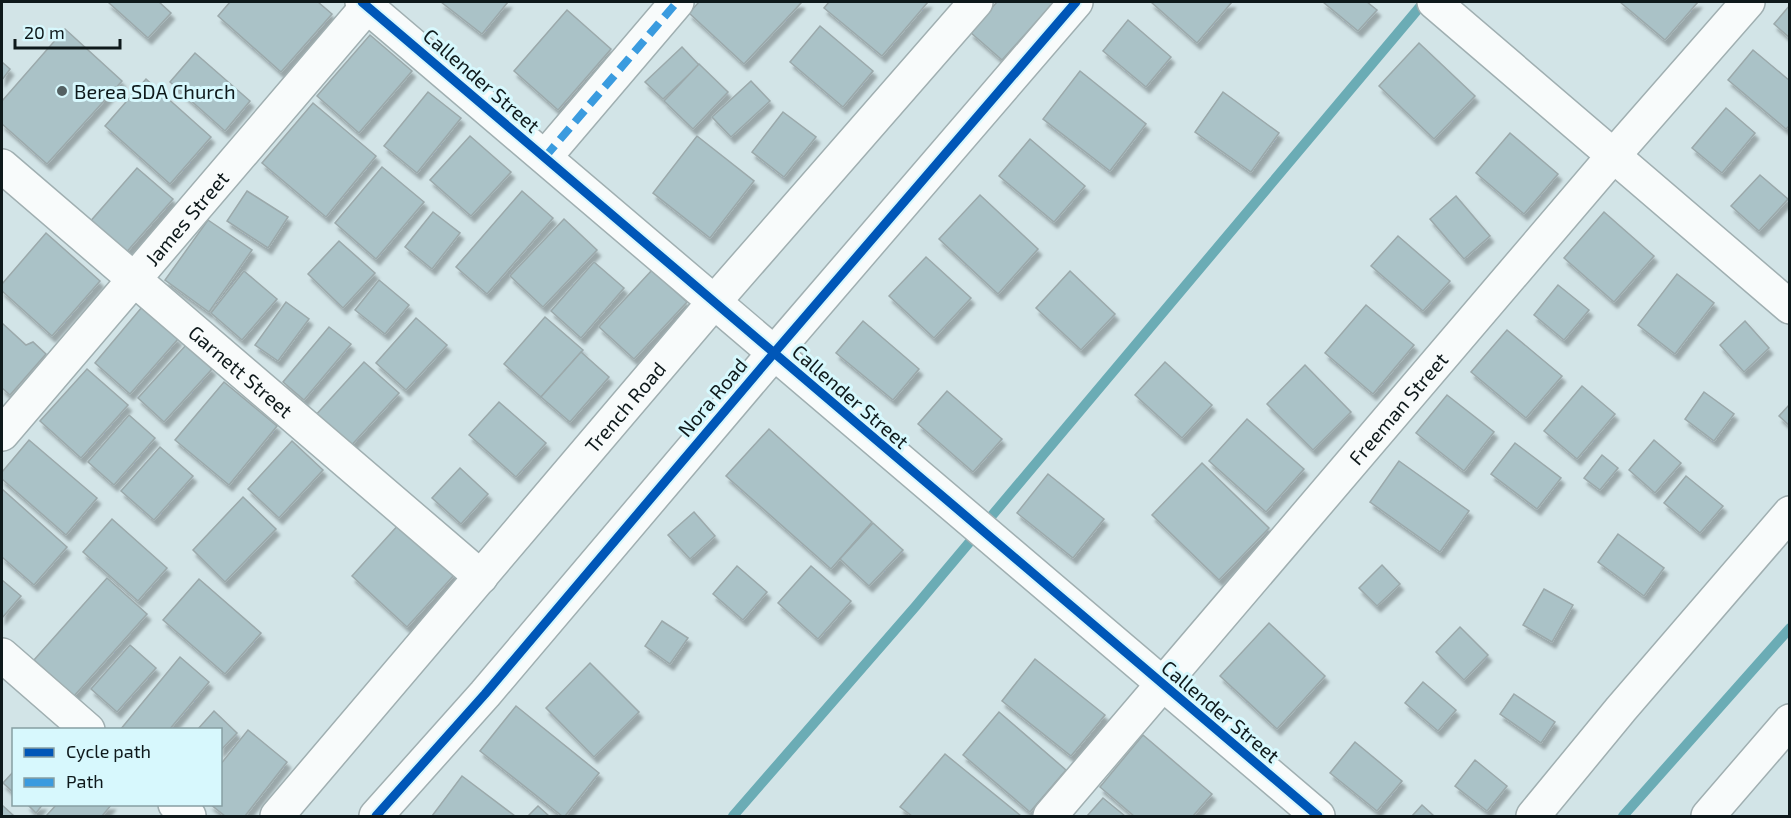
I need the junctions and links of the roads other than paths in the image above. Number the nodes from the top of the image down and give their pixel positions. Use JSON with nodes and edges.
{"nodes":[{"id":1,"x":677,"y":2,"type":"edge"},
{"id":2,"x":976,"y":2,"type":"edge"},
{"id":3,"x":1076,"y":2,"type":"edge"},
{"id":4,"x":1434,"y":2,"type":"edge"},
{"id":5,"x":1748,"y":2,"type":"edge"},
{"id":6,"x":367,"y":3,"type":"edge"},
{"id":7,"x":1614,"y":155,"type":"junction"},
{"id":8,"x":544,"y":157,"type":"junction"},
{"id":9,"x":2,"y":166,"type":"edge"},
{"id":10,"x":134,"y":279,"type":"junction"},
{"id":11,"x":714,"y":302,"type":"junction"},
{"id":12,"x":1790,"y":307,"type":"edge"},
{"id":13,"x":774,"y":353,"type":"junction"},
{"id":14,"x":2,"y":434,"type":"edge"},
{"id":15,"x":1790,"y":513,"type":"edge"},
{"id":16,"x":481,"y":577,"type":"junction"},
{"id":17,"x":2,"y":655,"type":"edge"},
{"id":18,"x":1161,"y":684,"type":"junction"},
{"id":19,"x":1790,"y":720,"type":"edge"},
{"id":20,"x":87,"y":728,"type":"edge"},
{"id":21,"x":177,"y":806,"type":"edge"},
{"id":22,"x":189,"y":816,"type":"edge"},
{"id":23,"x":277,"y":816,"type":"edge"},
{"id":24,"x":376,"y":816,"type":"edge"},
{"id":25,"x":1050,"y":816,"type":"edge"},
{"id":26,"x":1318,"y":816,"type":"edge"},
{"id":27,"x":1533,"y":816,"type":"edge"},
{"id":28,"x":1707,"y":816,"type":"edge"}],
"edges":[{"from":1,"to":8,"type":"street"},
{"from":2,"to":11,"type":"street","name":"Trench Road"},
{"from":3,"to":13,"type":"street","name":"Nora Road"},
{"from":4,"to":7,"type":"street"},
{"from":5,"to":7,"type":"street","name":"Freeman Street"},
{"from":6,"to":8,"type":"street","name":"Callender Street"},
{"from":6,"to":10,"type":"street","name":"James Street"},
{"from":7,"to":12,"type":"street"},
{"from":7,"to":18,"type":"street","name":"Freeman Street"},
{"from":8,"to":11,"type":"street","name":"Callender Street"},
{"from":9,"to":10,"type":"street","name":"Garnett Street"},
{"from":10,"to":14,"type":"street","name":"James Street"},
{"from":10,"to":16,"type":"street","name":"Garnett Street"},
{"from":11,"to":13,"type":"street","name":"Callender Street"},
{"from":11,"to":16,"type":"street","name":"Trench Road"},
{"from":13,"to":18,"type":"street","name":"Callender Street"},
{"from":13,"to":24,"type":"street","name":"Nora Road"},
{"from":15,"to":27,"type":"street"},
{"from":16,"to":23,"type":"street","name":"Trench Road"},
{"from":17,"to":20,"type":"street"},
{"from":18,"to":25,"type":"street","name":"Freeman Street"},
{"from":18,"to":26,"type":"street","name":"Callender Street"},
{"from":19,"to":28,"type":"street"},
{"from":21,"to":22,"type":"street"}]}
